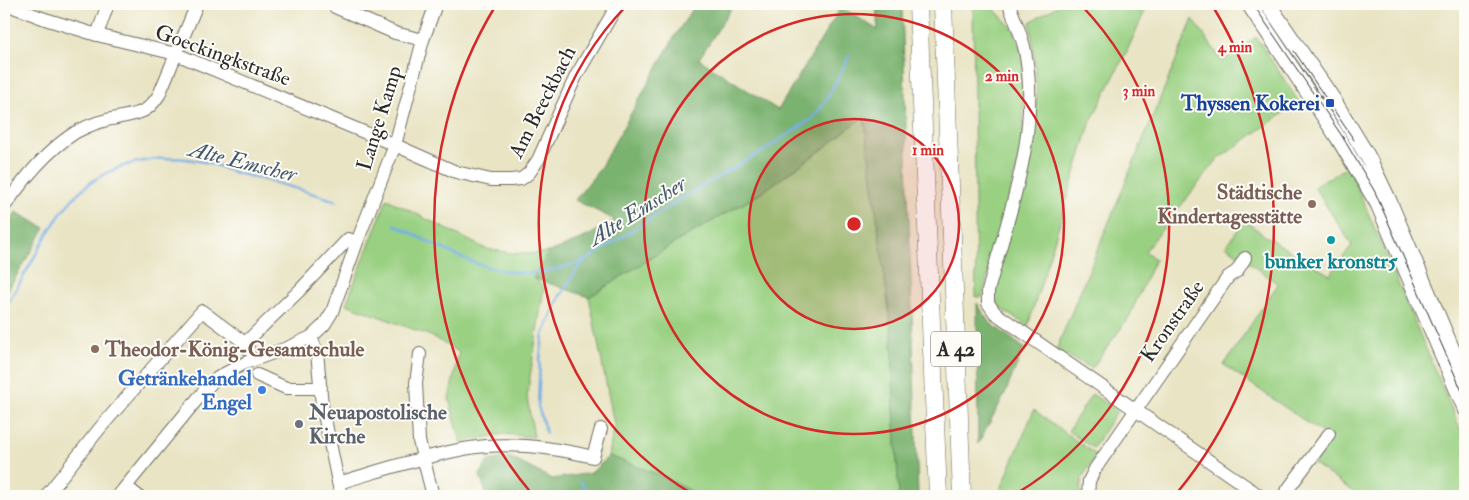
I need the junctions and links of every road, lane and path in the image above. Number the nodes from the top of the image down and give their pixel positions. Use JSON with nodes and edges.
{"nodes":[{"id":1,"x":5,"y":4,"type":"edge"},
{"id":2,"x":108,"y":4,"type":"edge"},
{"id":3,"x":198,"y":4,"type":"edge"},
{"id":4,"x":436,"y":4,"type":"edge"},
{"id":5,"x":618,"y":4,"type":"edge"},
{"id":6,"x":918,"y":4,"type":"edge"},
{"id":7,"x":1009,"y":4,"type":"edge"},
{"id":8,"x":1249,"y":4,"type":"edge"},
{"id":9,"x":1268,"y":4,"type":"edge"},
{"id":10,"x":943,"y":5,"type":"edge"},
{"id":11,"x":335,"y":8,"type":"dead end"},
{"id":12,"x":97,"y":35,"type":"junction"},
{"id":13,"x":423,"y":40,"type":"junction"},
{"id":14,"x":176,"y":54,"type":"junction"},
{"id":15,"x":395,"y":145,"type":"junction"},
{"id":16,"x":4,"y":207,"type":"edge"},
{"id":17,"x":357,"y":242,"type":"junction"},
{"id":18,"x":1245,"y":258,"type":"dead end"},
{"id":19,"x":311,"y":337,"type":"junction"},
{"id":20,"x":245,"y":343,"type":"junction"},
{"id":21,"x":420,"y":354,"type":"dead end"},
{"id":22,"x":253,"y":359,"type":"junction"},
{"id":23,"x":258,"y":375,"type":"dead end"},
{"id":24,"x":1465,"y":380,"type":"edge"},
{"id":25,"x":321,"y":388,"type":"junction"},
{"id":26,"x":1465,"y":408,"type":"edge"},
{"id":27,"x":1135,"y":410,"type":"junction"},
{"id":28,"x":601,"y":429,"type":"dead end"},
{"id":29,"x":1329,"y":434,"type":"dead end"},
{"id":30,"x":423,"y":460,"type":"junction"},
{"id":31,"x":338,"y":483,"type":"junction"},
{"id":32,"x":122,"y":491,"type":"edge"},
{"id":33,"x":46,"y":496,"type":"edge"},
{"id":34,"x":138,"y":496,"type":"edge"},
{"id":35,"x":341,"y":496,"type":"edge"},
{"id":36,"x":433,"y":496,"type":"edge"},
{"id":37,"x":938,"y":496,"type":"edge"},
{"id":38,"x":962,"y":496,"type":"edge"},
{"id":39,"x":1088,"y":496,"type":"edge"},
{"id":40,"x":1260,"y":496,"type":"edge"},
{"id":41,"x":1283,"y":496,"type":"edge"}],
"edges":[{"from":1,"to":12,"type":"street","name":"Goeckingkstraße"},
{"from":2,"to":12,"type":"street"},
{"from":3,"to":14,"type":"street"},
{"from":4,"to":13,"type":"street","name":"Lange Kamp"},
{"from":5,"to":15,"type":"street","name":"Am Beeckbach"},
{"from":6,"to":37,"type":"highway","number":"A 42"},
{"from":7,"to":27,"type":"street"},
{"from":8,"to":26,"type":"main road"},
{"from":9,"to":24,"type":"main road"},
{"from":10,"to":38,"type":"highway","number":"A 42"},
{"from":11,"to":13,"type":"street"},
{"from":12,"to":14,"type":"street","name":"Goeckingkstraße"},
{"from":13,"to":15,"type":"street","name":"Lange Kamp"},
{"from":14,"to":15,"type":"street","name":"Goeckingkstraße"},
{"from":14,"to":16,"type":"street"},
{"from":15,"to":17,"type":"street","name":"Lange Kamp"},
{"from":17,"to":19,"type":"street","name":"Lange Kamp"},
{"from":17,"to":20,"type":"street"},
{"from":18,"to":27,"type":"street","name":"Kronstraße"},
{"from":19,"to":22,"type":"street"},
{"from":19,"to":25,"type":"street"},
{"from":20,"to":22,"type":"street"},
{"from":20,"to":33,"type":"street"},
{"from":21,"to":30,"type":"street"},
{"from":22,"to":32,"type":"street"},
{"from":23,"to":25,"type":"street"},
{"from":25,"to":31,"type":"street"},
{"from":27,"to":39,"type":"street","name":"Kronstraße"},
{"from":27,"to":40,"type":"street"},
{"from":28,"to":30,"type":"street"},
{"from":29,"to":41,"type":"street"},
{"from":30,"to":31,"type":"street"},
{"from":30,"to":36,"type":"street"},
{"from":31,"to":35,"type":"street"},
{"from":32,"to":34,"type":"street"}]}
